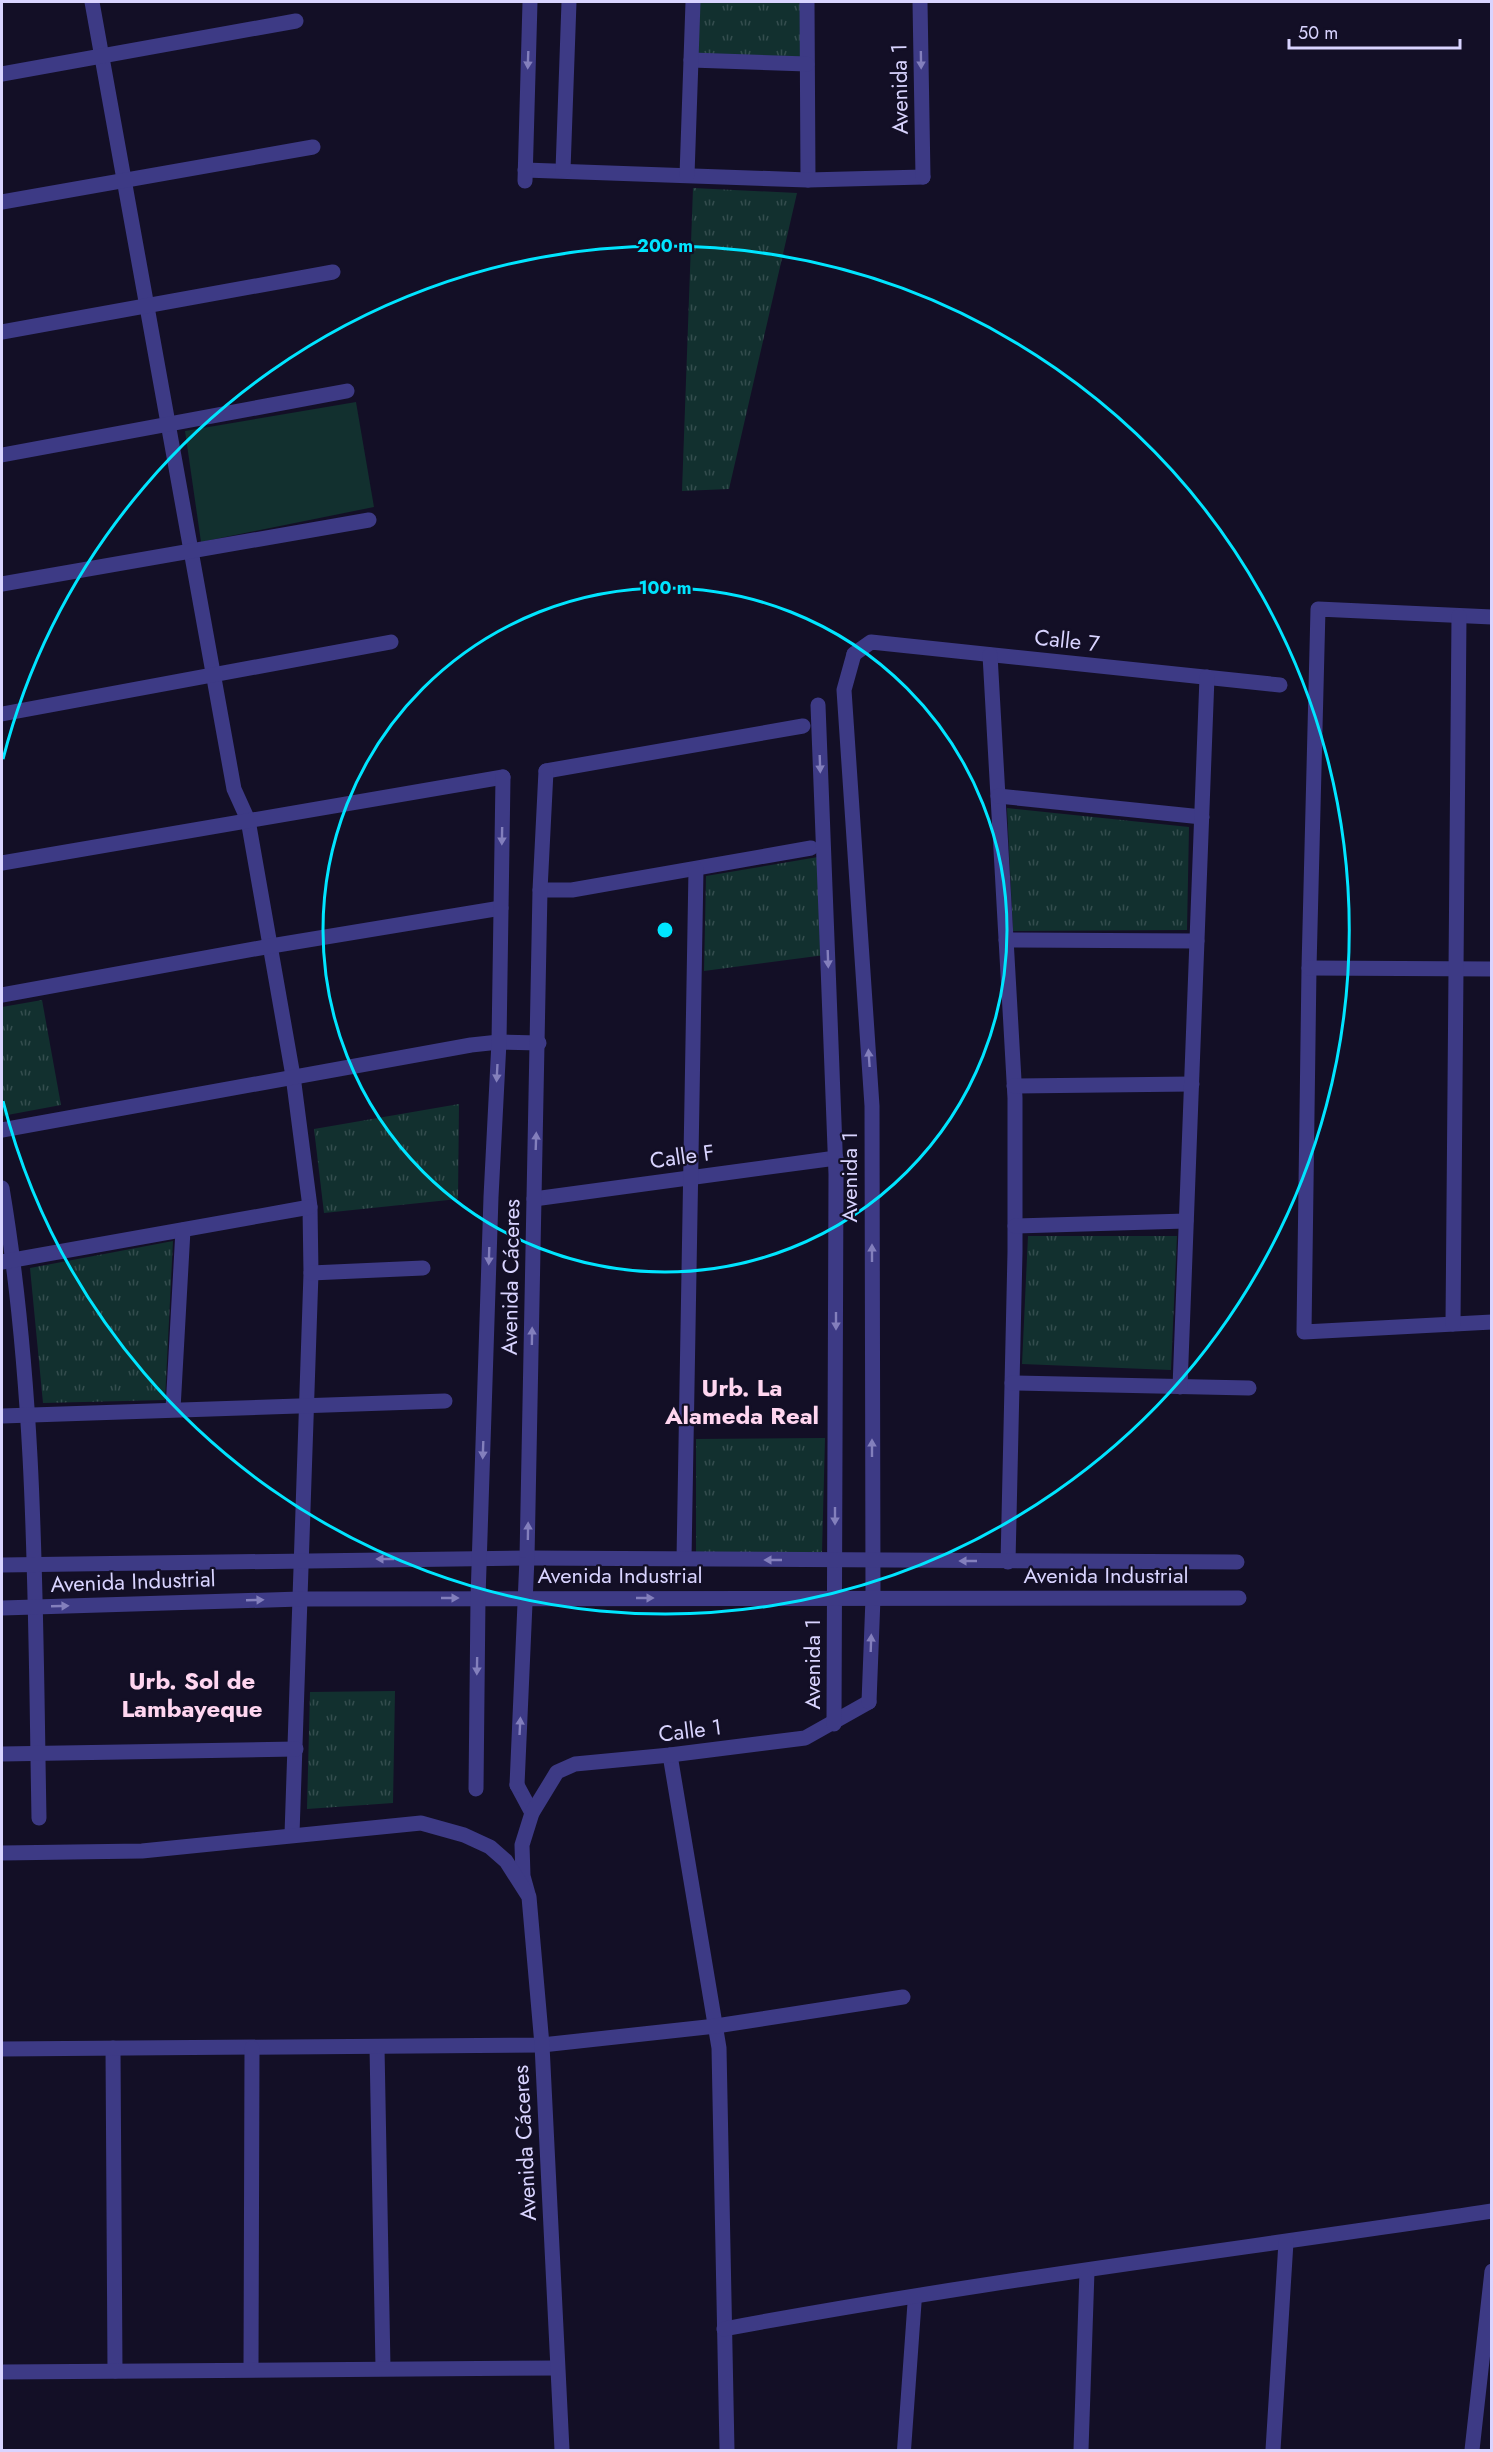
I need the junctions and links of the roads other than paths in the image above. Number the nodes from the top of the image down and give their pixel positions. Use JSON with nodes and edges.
{"nodes":[{"id":1,"x":92,"y":2,"type":"edge"},
{"id":2,"x":530,"y":2,"type":"edge"},
{"id":3,"x":569,"y":2,"type":"edge"},
{"id":4,"x":693,"y":2,"type":"edge"},
{"id":5,"x":807,"y":2,"type":"edge"},
{"id":6,"x":920,"y":2,"type":"edge"},
{"id":7,"x":296,"y":21,"type":"dead end"},
{"id":8,"x":102,"y":56,"type":"junction"},
{"id":9,"x":691,"y":60,"type":"junction"},
{"id":10,"x":807,"y":64,"type":"junction"},
{"id":11,"x":2,"y":74,"type":"edge"},
{"id":12,"x":313,"y":147,"type":"dead end"},
{"id":13,"x":563,"y":170,"type":"junction"},
{"id":14,"x":687,"y":175,"type":"junction"},
{"id":15,"x":124,"y":180,"type":"junction"},
{"id":16,"x":808,"y":180,"type":"junction"},
{"id":17,"x":2,"y":202,"type":"edge"},
{"id":18,"x":333,"y":272,"type":"dead end"},
{"id":19,"x":147,"y":306,"type":"junction"},
{"id":20,"x":2,"y":332,"type":"edge"},
{"id":21,"x":347,"y":391,"type":"dead end"},
{"id":22,"x":168,"y":424,"type":"junction"},
{"id":23,"x":2,"y":455,"type":"edge"},
{"id":24,"x":369,"y":520,"type":"dead end"},
{"id":25,"x":192,"y":551,"type":"junction"},
{"id":26,"x":2,"y":584,"type":"edge"},
{"id":27,"x":1459,"y":616,"type":"junction"},
{"id":28,"x":1491,"y":617,"type":"edge"},
{"id":29,"x":391,"y":642,"type":"dead end"},
{"id":30,"x":854,"y":654,"type":"joint"},
{"id":31,"x":990,"y":655,"type":"junction"},
{"id":32,"x":214,"y":675,"type":"junction"},
{"id":33,"x":1207,"y":677,"type":"junction"},
{"id":34,"x":1280,"y":685,"type":"dead end"},
{"id":35,"x":818,"y":705,"type":"dead end"},
{"id":36,"x":2,"y":714,"type":"edge"},
{"id":37,"x":803,"y":726,"type":"dead end"},
{"id":38,"x":998,"y":796,"type":"junction"},
{"id":39,"x":1202,"y":817,"type":"junction"},
{"id":40,"x":248,"y":820,"type":"junction"},
{"id":41,"x":811,"y":848,"type":"dead end"},
{"id":42,"x":2,"y":863,"type":"edge"},
{"id":43,"x":696,"y":869,"type":"junction"},
{"id":44,"x":540,"y":890,"type":"junction"},
{"id":45,"x":501,"y":908,"type":"junction"},
{"id":46,"x":1006,"y":940,"type":"junction"},
{"id":47,"x":1197,"y":941,"type":"junction"},
{"id":48,"x":271,"y":946,"type":"junction"},
{"id":49,"x":1309,"y":968,"type":"junction"},
{"id":50,"x":1455,"y":969,"type":"junction"},
{"id":51,"x":1491,"y":969,"type":"edge"},
{"id":52,"x":2,"y":995,"type":"edge"},
{"id":53,"x":499,"y":1042,"type":"junction"},
{"id":54,"x":539,"y":1043,"type":"junction"},
{"id":55,"x":293,"y":1076,"type":"junction"},
{"id":56,"x":1192,"y":1084,"type":"junction"},
{"id":57,"x":1014,"y":1086,"type":"junction"},
{"id":58,"x":2,"y":1130,"type":"edge"},
{"id":59,"x":836,"y":1158,"type":"junction"},
{"id":60,"x":689,"y":1177,"type":"junction"},
{"id":61,"x":2,"y":1188,"type":"edge"},
{"id":62,"x":534,"y":1199,"type":"junction"},
{"id":63,"x":310,"y":1208,"type":"junction"},
{"id":64,"x":1186,"y":1221,"type":"junction"},
{"id":65,"x":1016,"y":1226,"type":"junction"},
{"id":66,"x":183,"y":1230,"type":"junction"},
{"id":67,"x":8,"y":1261,"type":"edge"},
{"id":68,"x":423,"y":1268,"type":"dead end"},
{"id":69,"x":311,"y":1273,"type":"junction"},
{"id":70,"x":1491,"y":1322,"type":"edge"},
{"id":71,"x":1453,"y":1324,"type":"junction"},
{"id":72,"x":1012,"y":1383,"type":"junction"},
{"id":73,"x":1180,"y":1387,"type":"junction"},
{"id":74,"x":1249,"y":1388,"type":"dead end"},
{"id":75,"x":445,"y":1401,"type":"dead end"},
{"id":76,"x":307,"y":1405,"type":"junction"},
{"id":77,"x":173,"y":1409,"type":"junction"},
{"id":78,"x":29,"y":1415,"type":"junction"},
{"id":79,"x":2,"y":1416,"type":"edge"},
{"id":80,"x":527,"y":1558,"type":"junction"},
{"id":81,"x":480,"y":1559,"type":"junction"},
{"id":82,"x":684,"y":1559,"type":"junction"},
{"id":83,"x":302,"y":1560,"type":"junction"},
{"id":84,"x":835,"y":1560,"type":"junction"},
{"id":85,"x":872,"y":1561,"type":"junction"},
{"id":86,"x":1008,"y":1562,"type":"junction"},
{"id":87,"x":1237,"y":1562,"type":"dead end"},
{"id":88,"x":35,"y":1564,"type":"junction"},
{"id":89,"x":2,"y":1565,"type":"edge"},
{"id":90,"x":478,"y":1598,"type":"junction"},
{"id":91,"x":526,"y":1598,"type":"junction"},
{"id":92,"x":834,"y":1598,"type":"junction"},
{"id":93,"x":873,"y":1598,"type":"junction"},
{"id":94,"x":1239,"y":1598,"type":"dead end"},
{"id":95,"x":300,"y":1599,"type":"junction"},
{"id":96,"x":36,"y":1607,"type":"junction"},
{"id":97,"x":2,"y":1608,"type":"edge"},
{"id":98,"x":869,"y":1702,"type":"joint"},
{"id":99,"x":834,"y":1724,"type":"junction"},
{"id":100,"x":296,"y":1749,"type":"junction"},
{"id":101,"x":38,"y":1753,"type":"junction"},
{"id":102,"x":2,"y":1754,"type":"edge"},
{"id":103,"x":670,"y":1755,"type":"junction"},
{"id":104,"x":476,"y":1789,"type":"dead end"},
{"id":105,"x":532,"y":1814,"type":"junction"},
{"id":106,"x":39,"y":1818,"type":"dead end"},
{"id":107,"x":292,"y":1834,"type":"junction"},
{"id":108,"x":2,"y":1853,"type":"edge"},
{"id":109,"x":529,"y":1897,"type":"junction"},
{"id":110,"x":903,"y":1997,"type":"dead end"},
{"id":111,"x":717,"y":2026,"type":"junction"},
{"id":112,"x":542,"y":2045,"type":"junction"},
{"id":113,"x":377,"y":2047,"type":"junction"},
{"id":114,"x":113,"y":2048,"type":"junction"},
{"id":115,"x":252,"y":2048,"type":"junction"},
{"id":116,"x":2,"y":2049,"type":"edge"},
{"id":117,"x":1491,"y":2211,"type":"edge"},
{"id":118,"x":1286,"y":2242,"type":"junction"},
{"id":119,"x":1087,"y":2271,"type":"junction"},
{"id":120,"x":1491,"y":2271,"type":"edge"},
{"id":121,"x":915,"y":2296,"type":"junction"},
{"id":122,"x":724,"y":2329,"type":"junction"},
{"id":123,"x":1488,"y":2342,"type":"edge"},
{"id":124,"x":383,"y":2368,"type":"junction"},
{"id":125,"x":557,"y":2368,"type":"junction"},
{"id":126,"x":251,"y":2369,"type":"junction"},
{"id":127,"x":115,"y":2371,"type":"junction"},
{"id":128,"x":2,"y":2372,"type":"edge"},
{"id":129,"x":562,"y":2451,"type":"edge"},
{"id":130,"x":727,"y":2451,"type":"edge"},
{"id":131,"x":904,"y":2451,"type":"edge"},
{"id":132,"x":1081,"y":2451,"type":"edge"},
{"id":133,"x":1273,"y":2451,"type":"edge"},
{"id":134,"x":1472,"y":2451,"type":"edge"}],
"edges":[{"from":1,"to":8,"type":"street"},
{"from":2,"to":13,"type":"street","one_way":true},
{"from":3,"to":13,"type":"street"},
{"from":4,"to":9,"type":"street"},
{"from":5,"to":10,"type":"street"},
{"from":6,"to":16,"type":"street","name":"Avenida 1","one_way":true},
{"from":7,"to":8,"type":"street"},
{"from":8,"to":11,"type":"street"},
{"from":8,"to":15,"type":"street"},
{"from":9,"to":10,"type":"street"},
{"from":9,"to":14,"type":"street"},
{"from":10,"to":16,"type":"street"},
{"from":12,"to":15,"type":"street"},
{"from":13,"to":14,"type":"street"},
{"from":14,"to":16,"type":"street"},
{"from":15,"to":17,"type":"street"},
{"from":15,"to":19,"type":"street"},
{"from":18,"to":19,"type":"street"},
{"from":19,"to":20,"type":"street"},
{"from":19,"to":22,"type":"street"},
{"from":21,"to":22,"type":"street"},
{"from":22,"to":23,"type":"street"},
{"from":22,"to":25,"type":"street"},
{"from":24,"to":25,"type":"street"},
{"from":25,"to":26,"type":"street"},
{"from":25,"to":32,"type":"street"},
{"from":27,"to":28,"type":"street"},
{"from":27,"to":49,"type":"street"},
{"from":27,"to":50,"type":"street"},
{"from":29,"to":32,"type":"street"},
{"from":30,"to":31,"type":"street","name":"Calle 7"},
{"from":85,"to":30,"type":"street","name":"Avenida 1","one_way":true},
{"from":31,"to":33,"type":"street","name":"Calle 7"},
{"from":31,"to":38,"type":"street"},
{"from":32,"to":36,"type":"street"},
{"from":32,"to":40,"type":"street"},
{"from":33,"to":34,"type":"street","name":"Calle 7"},
{"from":33,"to":39,"type":"street"},
{"from":35,"to":59,"type":"street","name":"Avenida 1","one_way":true},
{"from":37,"to":44,"type":"street","name":"Avenida Cáceres"},
{"from":38,"to":39,"type":"street"},
{"from":38,"to":46,"type":"street"},
{"from":39,"to":47,"type":"street"},
{"from":40,"to":42,"type":"street"},
{"from":40,"to":45,"type":"street","name":"Avenida Cáceres","one_way":true},
{"from":40,"to":48,"type":"street"},
{"from":41,"to":43,"type":"street"},
{"from":43,"to":44,"type":"street"},
{"from":43,"to":60,"type":"street"},
{"from":44,"to":54,"type":"street","name":"Avenida Cáceres"},
{"from":45,"to":48,"type":"street"},
{"from":45,"to":53,"type":"street","name":"Avenida Cáceres"},
{"from":46,"to":47,"type":"street"},
{"from":46,"to":57,"type":"street"},
{"from":47,"to":56,"type":"street"},
{"from":48,"to":52,"type":"street"},
{"from":48,"to":55,"type":"street"},
{"from":49,"to":50,"type":"street"},
{"from":49,"to":71,"type":"street"},
{"from":50,"to":51,"type":"street"},
{"from":50,"to":71,"type":"street"},
{"from":53,"to":54,"type":"street"},
{"from":53,"to":55,"type":"street"},
{"from":53,"to":81,"type":"street","name":"Avenida Cáceres","one_way":true},
{"from":62,"to":54,"type":"street","name":"Avenida Cáceres","one_way":true},
{"from":55,"to":58,"type":"street"},
{"from":55,"to":63,"type":"street"},
{"from":56,"to":57,"type":"street"},
{"from":56,"to":64,"type":"street"},
{"from":57,"to":65,"type":"street"},
{"from":59,"to":60,"type":"street","name":"Calle F"},
{"from":59,"to":84,"type":"street","name":"Avenida 1","one_way":true},
{"from":60,"to":62,"type":"street","name":"Calle F"},
{"from":60,"to":82,"type":"street"},
{"from":61,"to":67,"type":"street"},
{"from":80,"to":62,"type":"street","name":"Avenida Cáceres","one_way":true},
{"from":63,"to":66,"type":"street"},
{"from":63,"to":69,"type":"street"},
{"from":64,"to":65,"type":"street"},
{"from":64,"to":73,"type":"street"},
{"from":65,"to":72,"type":"street"},
{"from":66,"to":67,"type":"street"},
{"from":66,"to":77,"type":"street"},
{"from":67,"to":78,"type":"street"},
{"from":68,"to":69,"type":"street"},
{"from":69,"to":76,"type":"street"},
{"from":70,"to":71,"type":"street"},
{"from":72,"to":73,"type":"street"},
{"from":72,"to":86,"type":"street"},
{"from":73,"to":74,"type":"street"},
{"from":75,"to":76,"type":"street"},
{"from":76,"to":77,"type":"street"},
{"from":76,"to":83,"type":"street"},
{"from":77,"to":78,"type":"street"},
{"from":78,"to":79,"type":"street"},
{"from":78,"to":88,"type":"street"},
{"from":80,"to":81,"type":"street","name":"Avenida Industrial"},
{"from":80,"to":82,"type":"street","name":"Avenida Industrial"},
{"from":80,"to":91,"type":"street","name":"Avenida Cáceres"},
{"from":81,"to":83,"type":"street","name":"Avenida Industrial","one_way":true},
{"from":81,"to":90,"type":"street","name":"Avenida Cáceres"},
{"from":84,"to":82,"type":"street","name":"Avenida Industrial","one_way":true},
{"from":83,"to":88,"type":"street","name":"Avenida Industrial"},
{"from":83,"to":95,"type":"street"},
{"from":84,"to":85,"type":"street","name":"Avenida Industrial"},
{"from":84,"to":92,"type":"street","name":"Avenida 1"},
{"from":86,"to":85,"type":"street","name":"Avenida Industrial","one_way":true},
{"from":85,"to":93,"type":"street","name":"Avenida 1"},
{"from":86,"to":87,"type":"street","name":"Avenida Industrial"},
{"from":88,"to":89,"type":"street","name":"Avenida Industrial"},
{"from":88,"to":96,"type":"street"},
{"from":90,"to":91,"type":"street","name":"Avenida Industrial"},
{"from":95,"to":90,"type":"street","name":"Avenida Industrial","one_way":true},
{"from":90,"to":104,"type":"street","name":"Avenida Cáceres","one_way":true},
{"from":91,"to":92,"type":"street","name":"Avenida Industrial","one_way":true},
{"from":105,"to":91,"type":"street","name":"Avenida Cáceres","one_way":true},
{"from":92,"to":93,"type":"street","name":"Avenida Industrial"},
{"from":92,"to":99,"type":"street","name":"Avenida 1"},
{"from":93,"to":94,"type":"street","name":"Avenida Industrial"},
{"from":98,"to":93,"type":"street","name":"Avenida 1","one_way":true},
{"from":96,"to":95,"type":"street","name":"Avenida Industrial","one_way":true},
{"from":95,"to":100,"type":"street"},
{"from":96,"to":97,"type":"street","name":"Avenida Industrial"},
{"from":96,"to":101,"type":"street"},
{"from":98,"to":99,"type":"street","name":"Calle 1"},
{"from":99,"to":103,"type":"street","name":"Calle 1"},
{"from":100,"to":101,"type":"street"},
{"from":100,"to":107,"type":"street"},
{"from":101,"to":102,"type":"street"},
{"from":101,"to":106,"type":"street"},
{"from":103,"to":105,"type":"street","name":"Calle 1"},
{"from":103,"to":111,"type":"street"},
{"from":105,"to":109,"type":"street","name":"Calle 1"},
{"from":107,"to":108,"type":"street"},
{"from":107,"to":109,"type":"street","name":"Avenida Cáceres"},
{"from":109,"to":112,"type":"street","name":"Avenida Cáceres"},
{"from":110,"to":111,"type":"street"},
{"from":111,"to":112,"type":"street"},
{"from":111,"to":122,"type":"street"},
{"from":112,"to":113,"type":"street"},
{"from":112,"to":125,"type":"street","name":"Avenida Cáceres"},
{"from":113,"to":115,"type":"street"},
{"from":113,"to":124,"type":"street"},
{"from":114,"to":115,"type":"street"},
{"from":114,"to":116,"type":"street"},
{"from":114,"to":127,"type":"street"},
{"from":115,"to":126,"type":"street"},
{"from":117,"to":118,"type":"street"},
{"from":118,"to":119,"type":"street"},
{"from":118,"to":133,"type":"street"},
{"from":119,"to":121,"type":"street"},
{"from":119,"to":132,"type":"street"},
{"from":120,"to":123,"type":"street"},
{"from":121,"to":122,"type":"street"},
{"from":121,"to":131,"type":"lane"},
{"from":122,"to":130,"type":"street"},
{"from":123,"to":134,"type":"street"},
{"from":124,"to":125,"type":"street"},
{"from":124,"to":126,"type":"street"},
{"from":125,"to":129,"type":"street","name":"Avenida Cáceres"},
{"from":126,"to":127,"type":"street"},
{"from":127,"to":128,"type":"street"}]}
